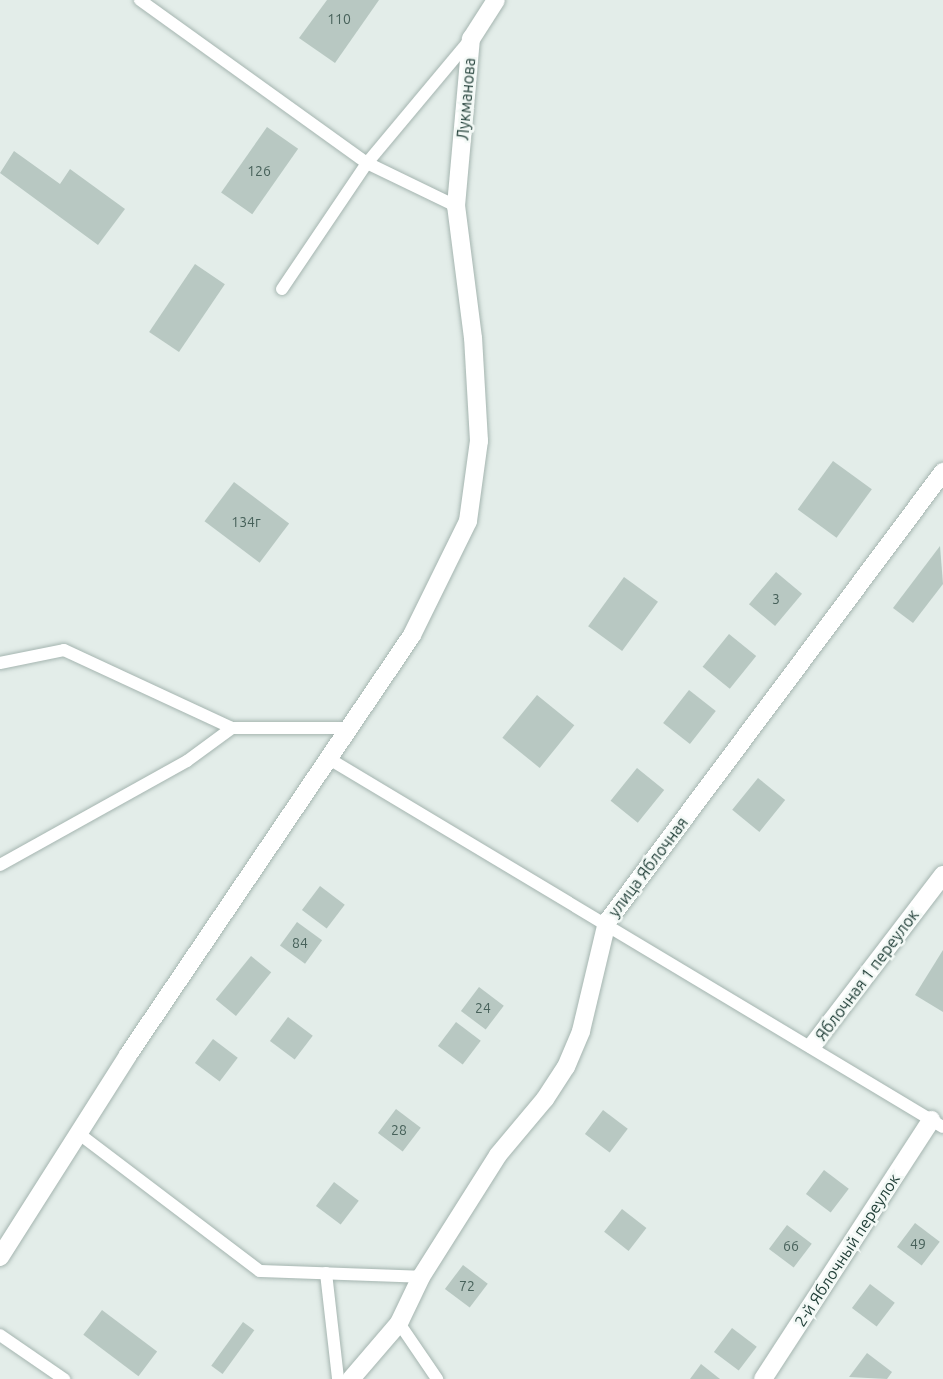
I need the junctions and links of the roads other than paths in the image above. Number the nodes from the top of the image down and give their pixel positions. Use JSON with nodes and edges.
{"nodes":[{"id":1,"x":140,"y":0,"type":"edge"},
{"id":2,"x":496,"y":0,"type":"edge"},
{"id":3,"x":471,"y":39,"type":"junction"},
{"id":4,"x":367,"y":163,"type":"junction"},
{"id":5,"x":456,"y":206,"type":"junction"},
{"id":6,"x":282,"y":289,"type":"dead end"},
{"id":7,"x":943,"y":472,"type":"edge"},
{"id":8,"x":0,"y":663,"type":"edge"},
{"id":9,"x":232,"y":728,"type":"junction"},
{"id":10,"x":347,"y":728,"type":"junction"},
{"id":11,"x":327,"y":757,"type":"junction"},
{"id":12,"x":0,"y":865,"type":"edge"},
{"id":13,"x":943,"y":875,"type":"edge"},
{"id":14,"x":607,"y":922,"type":"junction"},
{"id":15,"x":813,"y":1046,"type":"junction"},
{"id":16,"x":937,"y":1124,"type":"edge"},
{"id":17,"x":78,"y":1133,"type":"junction"},
{"id":18,"x":0,"y":1257,"type":"edge"},
{"id":19,"x":326,"y":1273,"type":"junction"},
{"id":20,"x":421,"y":1277,"type":"junction"},
{"id":21,"x":399,"y":1323,"type":"junction"},
{"id":22,"x":0,"y":1335,"type":"edge"},
{"id":23,"x":64,"y":1379,"type":"edge"},
{"id":24,"x":338,"y":1379,"type":"edge"},
{"id":25,"x":351,"y":1379,"type":"edge"},
{"id":26,"x":437,"y":1379,"type":"edge"},
{"id":27,"x":763,"y":1379,"type":"edge"}],
"edges":[{"from":1,"to":4,"type":"lane"},
{"from":2,"to":3,"type":"street","name":"Лукманова"},
{"from":3,"to":4,"type":"lane"},
{"from":3,"to":5,"type":"street","name":"Лукманова"},
{"from":4,"to":5,"type":"lane"},
{"from":4,"to":6,"type":"lane"},
{"from":5,"to":10,"type":"street","name":"Лукманова"},
{"from":7,"to":14,"type":"street","name":"улица Яблочная"},
{"from":8,"to":9,"type":"lane"},
{"from":9,"to":10,"type":"lane"},
{"from":9,"to":12,"type":"lane"},
{"from":10,"to":11,"type":"street","name":"Лукманова"},
{"from":11,"to":14,"type":"lane"},
{"from":11,"to":17,"type":"street","name":"Лукманова"},
{"from":13,"to":15,"type":"street","name":"Яблочная 1 переулок"},
{"from":14,"to":15,"type":"lane"},
{"from":14,"to":20,"type":"street","name":"улица Яблочная"},
{"from":15,"to":16,"type":"lane"},
{"from":16,"to":27,"type":"street","name":"2-й Яблочный переулок"},
{"from":17,"to":18,"type":"street","name":"Лукманова"},
{"from":17,"to":19,"type":"lane"},
{"from":19,"to":20,"type":"lane"},
{"from":19,"to":24,"type":"lane"},
{"from":20,"to":21,"type":"street","name":"улица Яблочная"},
{"from":21,"to":25,"type":"street","name":"улица Яблочная"},
{"from":21,"to":26,"type":"lane"},
{"from":22,"to":23,"type":"lane"}]}
